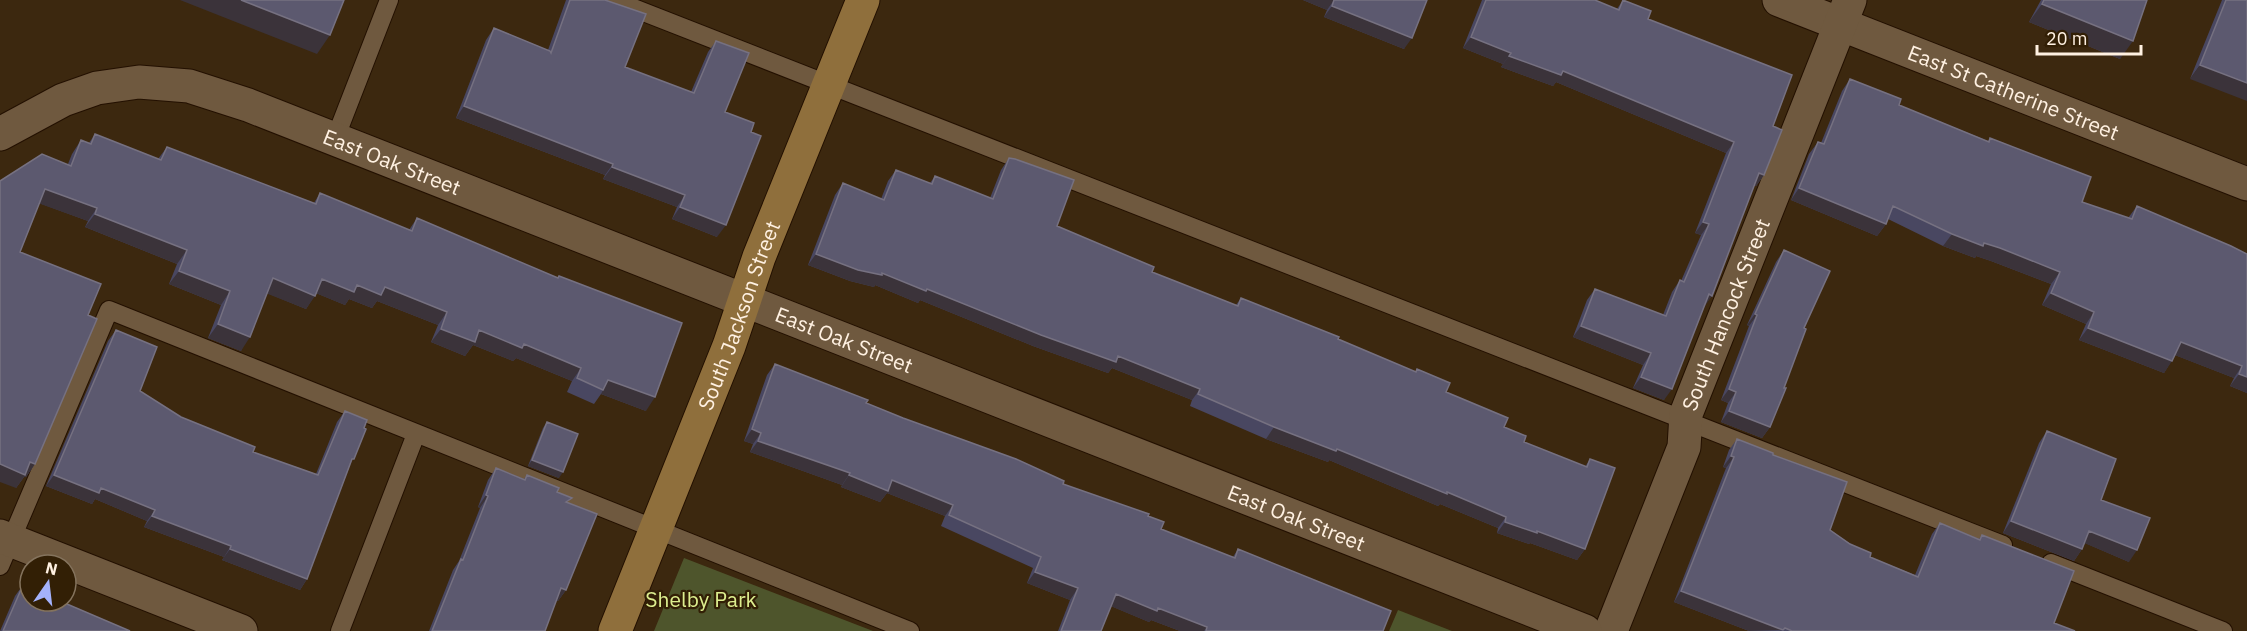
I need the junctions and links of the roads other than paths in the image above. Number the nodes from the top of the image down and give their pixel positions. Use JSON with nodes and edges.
{"nodes":[{"id":1,"x":390,"y":0,"type":"edge"},
{"id":2,"x":613,"y":0,"type":"edge"},
{"id":3,"x":863,"y":0,"type":"edge"},
{"id":4,"x":1779,"y":0,"type":"edge"},
{"id":5,"x":1845,"y":12,"type":"edge"},
{"id":6,"x":830,"y":85,"type":"junction"},
{"id":7,"x":0,"y":134,"type":"edge"},
{"id":8,"x":335,"y":139,"type":"junction"},
{"id":9,"x":2247,"y":184,"type":"edge"},
{"id":10,"x":744,"y":300,"type":"junction"},
{"id":11,"x":1686,"y":421,"type":"junction"},
{"id":12,"x":416,"y":434,"type":"junction"},
{"id":13,"x":656,"y":529,"type":"junction"},
{"id":14,"x":4,"y":547,"type":"edge"},
{"id":15,"x":2015,"y":549,"type":"edge"},
{"id":16,"x":2037,"y":558,"type":"edge"},
{"id":17,"x":241,"y":631,"type":"edge"},
{"id":18,"x":340,"y":631,"type":"edge"},
{"id":19,"x":615,"y":631,"type":"edge"},
{"id":20,"x":910,"y":631,"type":"edge"},
{"id":21,"x":1585,"y":631,"type":"edge"},
{"id":22,"x":1611,"y":631,"type":"edge"},
{"id":23,"x":2223,"y":631,"type":"edge"}],
"edges":[{"from":1,"to":8,"type":"lane"},
{"from":2,"to":6,"type":"lane"},
{"from":3,"to":6,"type":"main road","name":"South Jackson Street"},
{"from":4,"to":5,"type":"main road","name":"East St Catherine Street"},
{"from":5,"to":9,"type":"main road","name":"East St Catherine Street"},
{"from":5,"to":11,"type":"main road","name":"South Hancock Street"},
{"from":6,"to":10,"type":"main road","name":"South Jackson Street"},
{"from":6,"to":11,"type":"lane"},
{"from":7,"to":8,"type":"main road","name":"East Oak Street"},
{"from":8,"to":10,"type":"main road","name":"East Oak Street"},
{"from":10,"to":13,"type":"main road","name":"South Jackson Street"},
{"from":10,"to":21,"type":"main road","name":"East Oak Street"},
{"from":11,"to":15,"type":"lane"},
{"from":11,"to":22,"type":"main road","name":"South Hancock Street"},
{"from":12,"to":13,"type":"lane"},
{"from":12,"to":14,"type":"lane"},
{"from":12,"to":18,"type":"lane"},
{"from":13,"to":19,"type":"main road","name":"South Jackson Street"},
{"from":13,"to":20,"type":"lane"},
{"from":14,"to":17,"type":"main road"},
{"from":16,"to":23,"type":"lane"}]}
